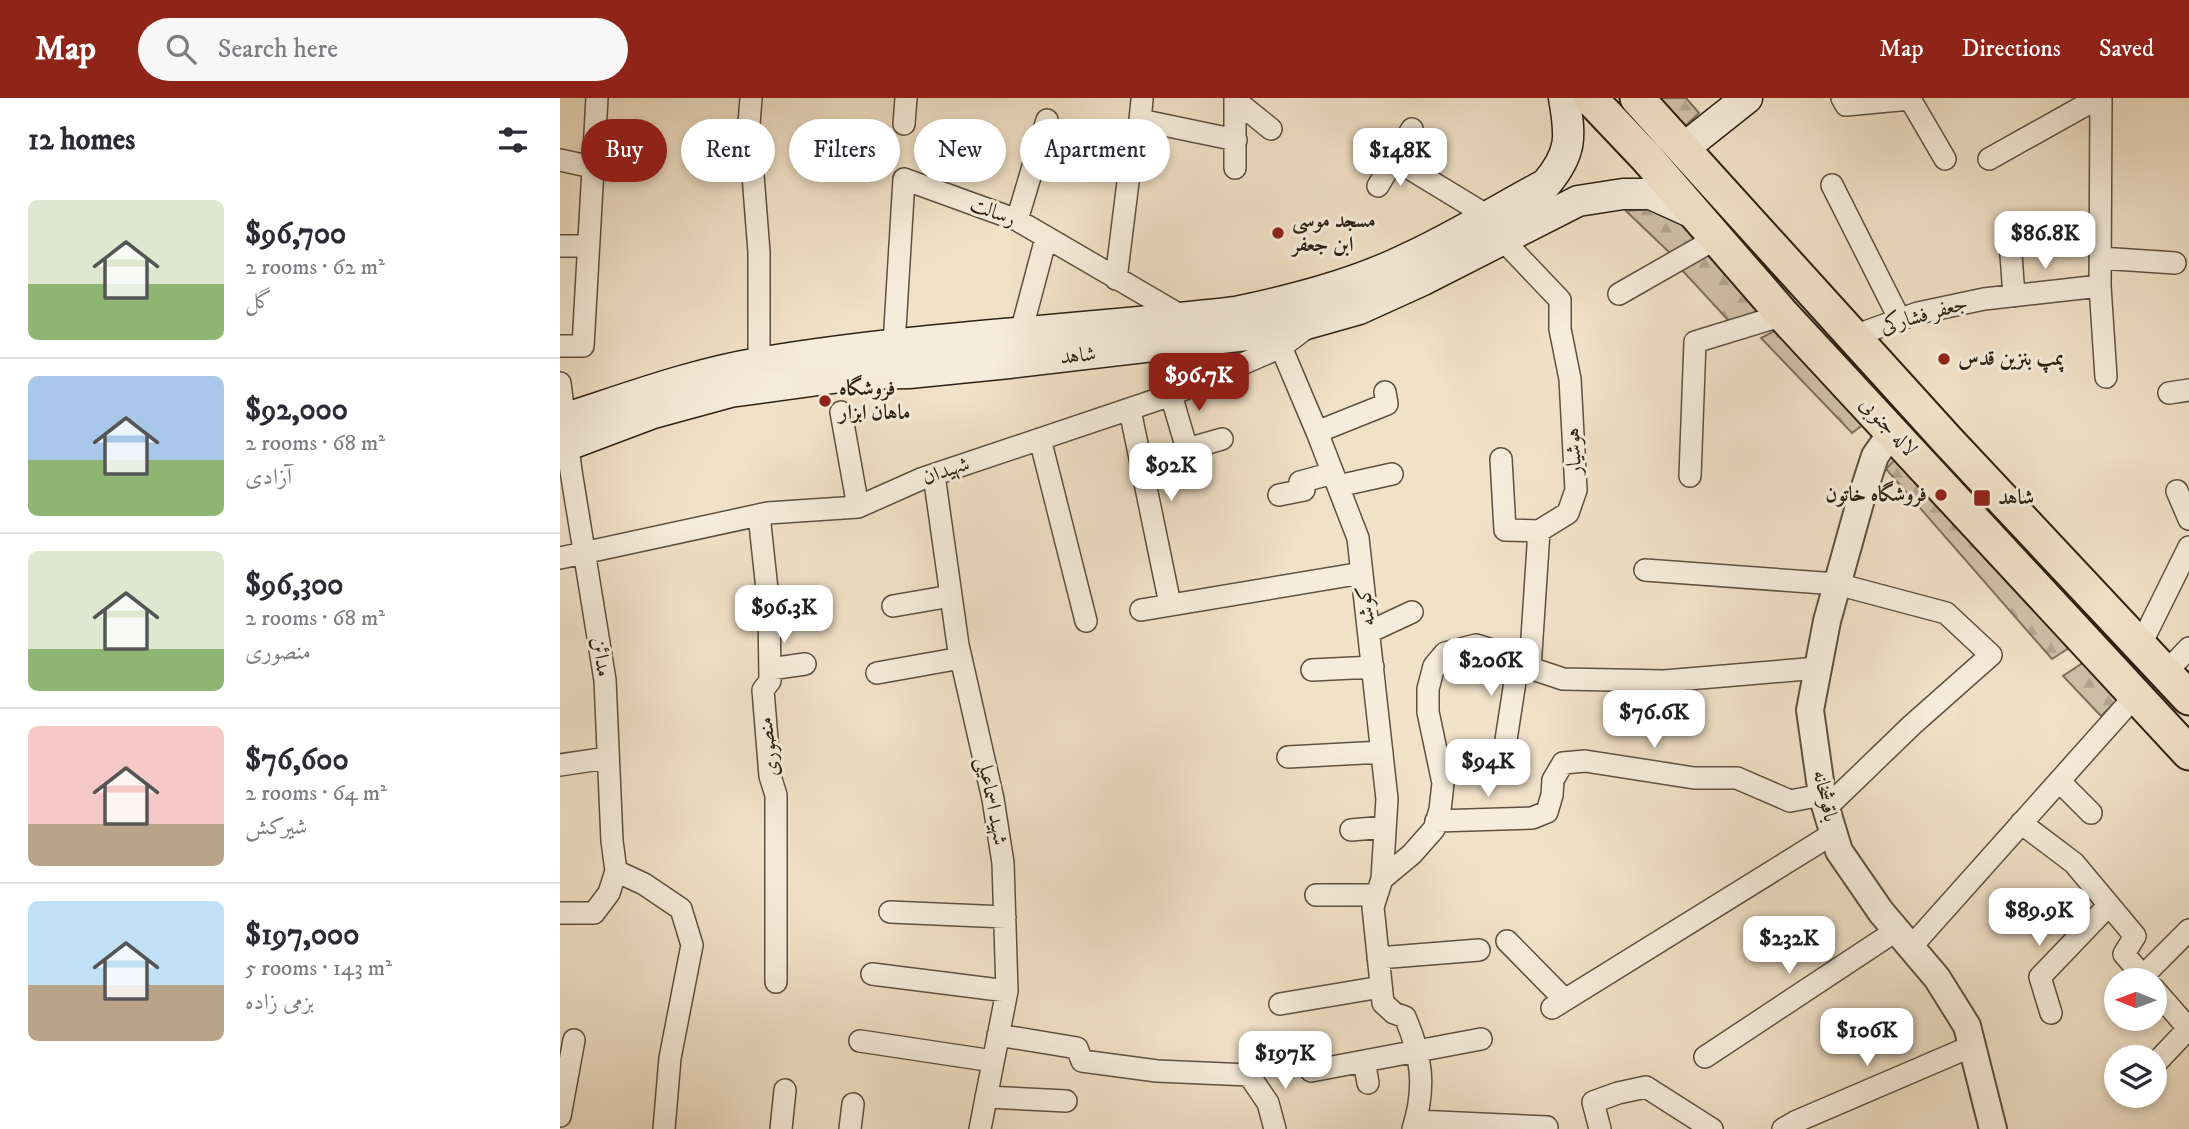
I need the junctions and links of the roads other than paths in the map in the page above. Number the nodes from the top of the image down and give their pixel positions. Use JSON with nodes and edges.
{"nodes":[{"id":1,"x":597,"y":98,"type":"edge"},
{"id":2,"x":751,"y":98,"type":"edge"},
{"id":3,"x":905,"y":98,"type":"edge"},
{"id":4,"x":1564,"y":98,"type":"edge"},
{"id":5,"x":1590,"y":98,"type":"edge"},
{"id":6,"x":1637,"y":98,"type":"edge"},
{"id":7,"x":1747,"y":98,"type":"edge"},
{"id":8,"x":1842,"y":98,"type":"edge"},
{"id":9,"x":2100,"y":98,"type":"edge"},
{"id":10,"x":1235,"y":99,"type":"edge"},
{"id":11,"x":1142,"y":100,"type":"dead end"},
{"id":12,"x":595,"y":119,"type":"edge"},
{"id":13,"x":904,"y":124,"type":"dead end"},
{"id":14,"x":1271,"y":129,"type":"dead end"},
{"id":15,"x":1412,"y":129,"type":"dead end"},
{"id":16,"x":1236,"y":140,"type":"junction"},
{"id":17,"x":1684,"y":148,"type":"junction"},
{"id":18,"x":1394,"y":159,"type":"junction"},
{"id":19,"x":1944,"y":159,"type":"dead end"},
{"id":20,"x":1989,"y":159,"type":"dead end"},
{"id":21,"x":560,"y":160,"type":"edge"},
{"id":22,"x":581,"y":165,"type":"edge"},
{"id":23,"x":1235,"y":169,"type":"dead end"},
{"id":24,"x":591,"y":182,"type":"edge"},
{"id":25,"x":1028,"y":182,"type":"edge"},
{"id":26,"x":1126,"y":182,"type":"edge"},
{"id":27,"x":1832,"y":185,"type":"dead end"},
{"id":28,"x":1378,"y":186,"type":"dead end"},
{"id":29,"x":1017,"y":220,"type":"junction"},
{"id":30,"x":1494,"y":227,"type":"junction"},
{"id":31,"x":1708,"y":227,"type":"junction"},
{"id":32,"x":2009,"y":227,"type":"dead end"},
{"id":33,"x":1046,"y":237,"type":"junction"},
{"id":34,"x":560,"y":246,"type":"edge"},
{"id":35,"x":587,"y":246,"type":"junction"},
{"id":36,"x":2100,"y":258,"type":"junction"},
{"id":37,"x":2175,"y":263,"type":"dead end"},
{"id":38,"x":1116,"y":279,"type":"junction"},
{"id":39,"x":2100,"y":286,"type":"junction"},
{"id":40,"x":1619,"y":294,"type":"dead end"},
{"id":41,"x":2014,"y":296,"type":"junction"},
{"id":42,"x":1783,"y":315,"type":"junction"},
{"id":43,"x":1185,"y":318,"type":"junction"},
{"id":44,"x":1900,"y":320,"type":"junction"},
{"id":45,"x":1314,"y":323,"type":"junction"},
{"id":46,"x":1021,"y":332,"type":"junction"},
{"id":47,"x":1854,"y":336,"type":"junction"},
{"id":48,"x":894,"y":345,"type":"junction"},
{"id":49,"x":560,"y":346,"type":"edge"},
{"id":50,"x":1281,"y":346,"type":"junction"},
{"id":51,"x":759,"y":363,"type":"junction"},
{"id":52,"x":2106,"y":377,"type":"dead end"},
{"id":53,"x":560,"y":383,"type":"edge"},
{"id":54,"x":1385,"y":392,"type":"dead end"},
{"id":55,"x":1171,"y":395,"type":"junction"},
{"id":56,"x":1130,"y":410,"type":"junction"},
{"id":57,"x":841,"y":412,"type":"dead end"},
{"id":58,"x":1317,"y":432,"type":"junction"},
{"id":59,"x":1892,"y":432,"type":"junction"},
{"id":60,"x":563,"y":433,"type":"edge"},
{"id":61,"x":1040,"y":439,"type":"junction"},
{"id":62,"x":1222,"y":439,"type":"dead end"},
{"id":63,"x":1501,"y":459,"type":"dead end"},
{"id":64,"x":934,"y":474,"type":"junction"},
{"id":65,"x":1392,"y":474,"type":"dead end"},
{"id":66,"x":1690,"y":476,"type":"dead end"},
{"id":67,"x":1336,"y":480,"type":"junction"},
{"id":68,"x":2177,"y":491,"type":"dead end"},
{"id":69,"x":1279,"y":495,"type":"dead end"},
{"id":70,"x":858,"y":507,"type":"junction"},
{"id":71,"x":759,"y":515,"type":"junction"},
{"id":72,"x":2189,"y":519,"type":"edge"},
{"id":73,"x":1539,"y":531,"type":"junction"},
{"id":74,"x":2189,"y":547,"type":"edge"},
{"id":75,"x":584,"y":553,"type":"junction"},
{"id":76,"x":560,"y":558,"type":"edge"},
{"id":77,"x":1645,"y":570,"type":"dead end"},
{"id":78,"x":1362,"y":573,"type":"junction"},
{"id":79,"x":1837,"y":584,"type":"junction"},
{"id":80,"x":951,"y":596,"type":"junction"},
{"id":81,"x":1170,"y":604,"type":"junction"},
{"id":82,"x":893,"y":606,"type":"dead end"},
{"id":83,"x":1141,"y":610,"type":"dead end"},
{"id":84,"x":1412,"y":612,"type":"dead end"},
{"id":85,"x":1086,"y":621,"type":"dead end"},
{"id":86,"x":1369,"y":632,"type":"junction"},
{"id":87,"x":2140,"y":646,"type":"junction"},
{"id":88,"x":2189,"y":648,"type":"edge"},
{"id":89,"x":961,"y":658,"type":"junction"},
{"id":90,"x":805,"y":664,"type":"dead end"},
{"id":91,"x":1524,"y":665,"type":"junction"},
{"id":92,"x":1373,"y":667,"type":"junction"},
{"id":93,"x":1818,"y":667,"type":"junction"},
{"id":94,"x":770,"y":669,"type":"junction"},
{"id":95,"x":1312,"y":670,"type":"dead end"},
{"id":96,"x":877,"y":673,"type":"dead end"},
{"id":97,"x":2165,"y":673,"type":"junction"},
{"id":98,"x":2136,"y":695,"type":"junction"},
{"id":99,"x":2189,"y":698,"type":"edge"},
{"id":100,"x":1506,"y":740,"type":"dead end"},
{"id":101,"x":1382,"y":752,"type":"junction"},
{"id":102,"x":2189,"y":753,"type":"edge"},
{"id":103,"x":1288,"y":757,"type":"dead end"},
{"id":104,"x":607,"y":758,"type":"junction"},
{"id":105,"x":560,"y":765,"type":"edge"},
{"id":106,"x":2059,"y":781,"type":"junction"},
{"id":107,"x":1827,"y":812,"type":"junction"},
{"id":108,"x":2091,"y":813,"type":"dead end"},
{"id":109,"x":1436,"y":821,"type":"junction"},
{"id":110,"x":2021,"y":823,"type":"junction"},
{"id":111,"x":1385,"y":827,"type":"junction"},
{"id":112,"x":1352,"y":830,"type":"dead end"},
{"id":113,"x":616,"y":871,"type":"junction"},
{"id":114,"x":1379,"y":887,"type":"junction"},
{"id":115,"x":1316,"y":895,"type":"dead end"},
{"id":116,"x":2109,"y":905,"type":"junction"},
{"id":117,"x":890,"y":912,"type":"dead end"},
{"id":118,"x":560,"y":913,"type":"edge"},
{"id":119,"x":1005,"y":917,"type":"junction"},
{"id":120,"x":2189,"y":930,"type":"edge"},
{"id":121,"x":1904,"y":939,"type":"junction"},
{"id":122,"x":1507,"y":941,"type":"dead end"},
{"id":123,"x":1479,"y":950,"type":"dead end"},
{"id":124,"x":1378,"y":958,"type":"junction"},
{"id":125,"x":2136,"y":968,"type":"edge"},
{"id":126,"x":2159,"y":968,"type":"edge"},
{"id":127,"x":872,"y":974,"type":"dead end"},
{"id":128,"x":776,"y":982,"type":"dead end"},
{"id":129,"x":1381,"y":987,"type":"junction"},
{"id":130,"x":1007,"y":991,"type":"junction"},
{"id":131,"x":1280,"y":1004,"type":"dead end"},
{"id":132,"x":2167,"y":1004,"type":"edge"},
{"id":133,"x":2051,"y":1013,"type":"dead end"},
{"id":134,"x":2189,"y":1029,"type":"edge"},
{"id":135,"x":998,"y":1035,"type":"junction"},
{"id":136,"x":1481,"y":1039,"type":"dead end"},
{"id":137,"x":574,"y":1040,"type":"dead end"},
{"id":138,"x":860,"y":1041,"type":"dead end"},
{"id":139,"x":1972,"y":1046,"type":"junction"},
{"id":140,"x":1308,"y":1049,"type":"dead end"},
{"id":141,"x":1417,"y":1051,"type":"junction"},
{"id":142,"x":2167,"y":1052,"type":"edge"},
{"id":143,"x":1705,"y":1057,"type":"dead end"},
{"id":144,"x":993,"y":1061,"type":"junction"},
{"id":145,"x":1364,"y":1061,"type":"junction"},
{"id":146,"x":1368,"y":1083,"type":"dead end"},
{"id":147,"x":785,"y":1090,"type":"dead end"},
{"id":148,"x":986,"y":1097,"type":"junction"},
{"id":149,"x":1066,"y":1101,"type":"dead end"},
{"id":150,"x":853,"y":1104,"type":"dead end"},
{"id":151,"x":560,"y":1116,"type":"edge"},
{"id":152,"x":1414,"y":1125,"type":"edge"},
{"id":153,"x":1547,"y":1127,"type":"dead end"},
{"id":154,"x":664,"y":1129,"type":"edge"},
{"id":155,"x":781,"y":1129,"type":"edge"},
{"id":156,"x":850,"y":1129,"type":"edge"},
{"id":157,"x":980,"y":1129,"type":"edge"},
{"id":158,"x":1275,"y":1129,"type":"edge"},
{"id":159,"x":1600,"y":1129,"type":"edge"},
{"id":160,"x":1712,"y":1129,"type":"edge"},
{"id":161,"x":1783,"y":1129,"type":"edge"},
{"id":162,"x":1993,"y":1129,"type":"edge"}],
"edges":[{"from":1,"to":12,"type":"street"},
{"from":2,"to":51,"type":"street"},
{"from":3,"to":13,"type":"street"},
{"from":4,"to":30,"type":"main road","name":"شاهد"},
{"from":5,"to":31,"type":"main road","name":"لاله جنوبی"},
{"from":6,"to":17,"type":"main road","name":"لاله جنوبی"},
{"from":7,"to":17,"type":"main road"},
{"from":8,"to":19,"type":"street"},
{"from":9,"to":20,"type":"street"},
{"from":9,"to":36,"type":"street"},
{"from":10,"to":14,"type":"street"},
{"from":10,"to":16,"type":"street"},
{"from":11,"to":16,"type":"street"},
{"from":15,"to":18,"type":"street"},
{"from":16,"to":23,"type":"street"},
{"from":17,"to":47,"type":"main road","name":"لاله جنوبی"},
{"from":18,"to":28,"type":"street"},
{"from":18,"to":30,"type":"street","name":"هوشیار"},
{"from":21,"to":22,"type":"street"},
{"from":24,"to":35,"type":"street"},
{"from":25,"to":29,"type":"street"},
{"from":26,"to":38,"type":"street"},
{"from":27,"to":44,"type":"street"},
{"from":29,"to":33,"type":"street","name":"رسالت"},
{"from":29,"to":48,"type":"street","name":"رسالت"},
{"from":30,"to":31,"type":"main road","name":"شاهد"},
{"from":30,"to":43,"type":"main road","name":"شاهد"},
{"from":30,"to":45,"type":"main road","name":"شاهد"},
{"from":30,"to":73,"type":"street","name":"هوشیار"},
{"from":31,"to":40,"type":"street"},
{"from":31,"to":42,"type":"main road","name":"لاله جنوبی"},
{"from":32,"to":41,"type":"street"},
{"from":33,"to":38,"type":"street","name":"رسالت"},
{"from":33,"to":46,"type":"street"},
{"from":34,"to":35,"type":"street"},
{"from":35,"to":49,"type":"street"},
{"from":36,"to":37,"type":"street"},
{"from":36,"to":39,"type":"street"},
{"from":38,"to":43,"type":"street","name":"رسالت"},
{"from":39,"to":41,"type":"street","name":"جعفر فشارکی"},
{"from":39,"to":52,"type":"street"},
{"from":41,"to":44,"type":"street","name":"جعفر فشارکی"},
{"from":42,"to":59,"type":"main road","name":"لاله جنوبی"},
{"from":42,"to":66,"type":"street"},
{"from":43,"to":46,"type":"main road","name":"شاهد"},
{"from":44,"to":47,"type":"street","name":"جعفر فشارکی"},
{"from":45,"to":50,"type":"street","name":"شهیدان"},
{"from":45,"to":60,"type":"main road","name":"شاهد"},
{"from":46,"to":48,"type":"main road","name":"شاهد"},
{"from":47,"to":87,"type":"main road","name":"لاله جنوبی"},
{"from":48,"to":51,"type":"main road","name":"شاهد"},
{"from":50,"to":55,"type":"street","name":"شهیدان"},
{"from":50,"to":58,"type":"street","name":"کوشه"},
{"from":51,"to":60,"type":"main road","name":"شاهد"},
{"from":53,"to":60,"type":"street","name":"مدائن"},
{"from":54,"to":58,"type":"street"},
{"from":55,"to":56,"type":"street","name":"شهیدان"},
{"from":55,"to":62,"type":"street"},
{"from":56,"to":61,"type":"street","name":"شهیدان"},
{"from":56,"to":81,"type":"street"},
{"from":57,"to":70,"type":"street"},
{"from":58,"to":67,"type":"street","name":"کوشه"},
{"from":59,"to":79,"type":"street","name":"باقوشخانه"},
{"from":59,"to":98,"type":"main road","name":"لاله جنوبی"},
{"from":60,"to":75,"type":"street","name":"مدائن"},
{"from":61,"to":64,"type":"street","name":"شهیدان"},
{"from":61,"to":85,"type":"street"},
{"from":63,"to":73,"type":"street"},
{"from":64,"to":70,"type":"street","name":"شهیدان"},
{"from":64,"to":80,"type":"street","name":"شهید اسماعیلی"},
{"from":65,"to":67,"type":"street"},
{"from":67,"to":69,"type":"street"},
{"from":67,"to":78,"type":"street","name":"کوشه"},
{"from":68,"to":72,"type":"street"},
{"from":70,"to":71,"type":"street","name":"شهیدان"},
{"from":71,"to":75,"type":"street","name":"شهیدان"},
{"from":71,"to":94,"type":"street","name":"منصوری"},
{"from":73,"to":91,"type":"street"},
{"from":74,"to":87,"type":"street"},
{"from":75,"to":76,"type":"street","name":"شهیدان"},
{"from":75,"to":104,"type":"street","name":"مدائن"},
{"from":77,"to":79,"type":"street"},
{"from":78,"to":81,"type":"street"},
{"from":78,"to":86,"type":"street","name":"کوشه"},
{"from":79,"to":93,"type":"street","name":"باقوشخانه"},
{"from":79,"to":107,"type":"street"},
{"from":80,"to":82,"type":"street"},
{"from":80,"to":89,"type":"street","name":"شهید اسماعیلی"},
{"from":81,"to":83,"type":"street"},
{"from":84,"to":86,"type":"street"},
{"from":86,"to":92,"type":"street","name":"کوشه"},
{"from":87,"to":97,"type":"main road","name":"لاله جنوبی"},
{"from":88,"to":97,"type":"street"},
{"from":89,"to":96,"type":"street"},
{"from":89,"to":119,"type":"street","name":"شهید اسماعیلی"},
{"from":90,"to":94,"type":"street"},
{"from":91,"to":93,"type":"street"},
{"from":91,"to":100,"type":"street"},
{"from":91,"to":109,"type":"street"},
{"from":92,"to":95,"type":"street"},
{"from":92,"to":101,"type":"street","name":"کوشه"},
{"from":93,"to":107,"type":"street","name":"باقوشخانه"},
{"from":94,"to":128,"type":"street","name":"منصوری"},
{"from":97,"to":99,"type":"main road","name":"لاله جنوبی"},
{"from":98,"to":102,"type":"main road","name":"لاله جنوبی"},
{"from":98,"to":106,"type":"street"},
{"from":101,"to":103,"type":"street"},
{"from":101,"to":111,"type":"street","name":"کوشه"},
{"from":104,"to":105,"type":"street"},
{"from":104,"to":113,"type":"street","name":"مدائن"},
{"from":106,"to":108,"type":"street"},
{"from":106,"to":110,"type":"street"},
{"from":107,"to":109,"type":"street"},
{"from":107,"to":121,"type":"street","name":"باقوشخانه"},
{"from":107,"to":122,"type":"street"},
{"from":109,"to":114,"type":"street"},
{"from":110,"to":116,"type":"street"},
{"from":110,"to":121,"type":"street"},
{"from":111,"to":112,"type":"street"},
{"from":111,"to":114,"type":"street","name":"کوشه"},
{"from":113,"to":118,"type":"street"},
{"from":113,"to":154,"type":"street"},
{"from":114,"to":115,"type":"street"},
{"from":114,"to":124,"type":"street","name":"کوشه"},
{"from":116,"to":125,"type":"street"},
{"from":116,"to":133,"type":"street"},
{"from":117,"to":119,"type":"street"},
{"from":119,"to":130,"type":"street","name":"شهید اسماعیلی"},
{"from":120,"to":126,"type":"street"},
{"from":121,"to":139,"type":"street","name":"باقوشخانه"},
{"from":121,"to":143,"type":"street"},
{"from":123,"to":124,"type":"street"},
{"from":124,"to":129,"type":"street","name":"کوشه"},
{"from":127,"to":130,"type":"street"},
{"from":129,"to":131,"type":"street"},
{"from":129,"to":141,"type":"street"},
{"from":130,"to":135,"type":"street","name":"شهید اسماعیلی"},
{"from":132,"to":134,"type":"street"},
{"from":134,"to":142,"type":"street"},
{"from":135,"to":144,"type":"street","name":"شهید اسماعیلی"},
{"from":135,"to":158,"type":"street"},
{"from":136,"to":141,"type":"street"},
{"from":137,"to":151,"type":"street"},
{"from":138,"to":144,"type":"street"},
{"from":139,"to":161,"type":"street"},
{"from":139,"to":162,"type":"street","name":"باقوشخانه"},
{"from":140,"to":145,"type":"street"},
{"from":141,"to":145,"type":"street"},
{"from":141,"to":152,"type":"street"},
{"from":144,"to":148,"type":"street","name":"شهید اسماعیلی"},
{"from":145,"to":146,"type":"street"},
{"from":147,"to":155,"type":"street"},
{"from":148,"to":149,"type":"street"},
{"from":148,"to":157,"type":"street","name":"شهید اسماعیلی"},
{"from":150,"to":156,"type":"street"},
{"from":152,"to":153,"type":"street"},
{"from":159,"to":160,"type":"street"}]}
